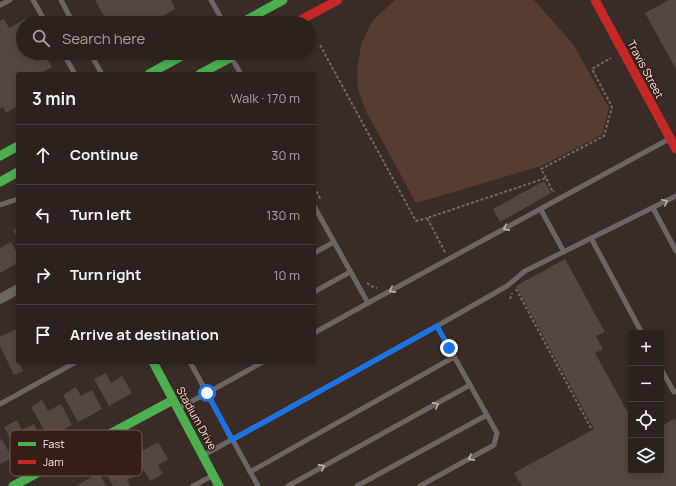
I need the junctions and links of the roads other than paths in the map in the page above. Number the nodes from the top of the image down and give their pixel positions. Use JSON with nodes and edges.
{"nodes":[{"id":1,"x":10,"y":0,"type":"edge"},
{"id":2,"x":33,"y":0,"type":"edge"},
{"id":3,"x":61,"y":0,"type":"edge"},
{"id":4,"x":211,"y":0,"type":"edge"},
{"id":5,"x":283,"y":0,"type":"edge"},
{"id":6,"x":338,"y":0,"type":"edge"},
{"id":7,"x":595,"y":0,"type":"edge"},
{"id":8,"x":0,"y":5,"type":"edge"},
{"id":9,"x":42,"y":16,"type":"edge"},
{"id":10,"x":69,"y":16,"type":"edge"},
{"id":11,"x":220,"y":16,"type":"edge"},
{"id":12,"x":254,"y":16,"type":"edge"},
{"id":13,"x":308,"y":16,"type":"edge"},
{"id":14,"x":67,"y":60,"type":"edge"},
{"id":15,"x":94,"y":60,"type":"edge"},
{"id":16,"x":175,"y":60,"type":"edge"},
{"id":17,"x":226,"y":60,"type":"edge"},
{"id":18,"x":237,"y":60,"type":"edge"},
{"id":19,"x":74,"y":72,"type":"edge"},
{"id":20,"x":101,"y":72,"type":"edge"},
{"id":21,"x":154,"y":72,"type":"edge"},
{"id":22,"x":204,"y":72,"type":"edge"},
{"id":23,"x":240,"y":72,"type":"edge"},
{"id":24,"x":670,"y":138,"type":"junction"},
{"id":25,"x":16,"y":147,"type":"edge"},
{"id":26,"x":676,"y":149,"type":"edge"},
{"id":27,"x":0,"y":156,"type":"edge"},
{"id":28,"x":16,"y":173,"type":"edge"},
{"id":29,"x":0,"y":182,"type":"edge"},
{"id":30,"x":676,"y":196,"type":"edge"},
{"id":31,"x":16,"y":200,"type":"edge"},
{"id":32,"x":0,"y":205,"type":"edge"},
{"id":33,"x":654,"y":208,"type":"junction"},
{"id":34,"x":316,"y":210,"type":"edge"},
{"id":35,"x":540,"y":210,"type":"junction"},
{"id":36,"x":591,"y":238,"type":"junction"},
{"id":37,"x":334,"y":242,"type":"junction"},
{"id":38,"x":676,"y":251,"type":"edge"},
{"id":39,"x":316,"y":252,"type":"edge"},
{"id":40,"x":564,"y":252,"type":"junction"},
{"id":41,"x":350,"y":272,"type":"junction"},
{"id":42,"x":16,"y":290,"type":"edge"},
{"id":43,"x":316,"y":291,"type":"edge"},
{"id":44,"x":0,"y":299,"type":"edge"},
{"id":45,"x":368,"y":303,"type":"junction"},
{"id":46,"x":437,"y":326,"type":"junction"},
{"id":47,"x":640,"y":330,"type":"edge"},
{"id":48,"x":316,"y":332,"type":"edge"},
{"id":49,"x":454,"y":357,"type":"junction"},
{"id":50,"x":72,"y":364,"type":"edge"},
{"id":51,"x":153,"y":364,"type":"edge"},
{"id":52,"x":191,"y":364,"type":"edge"},
{"id":53,"x":259,"y":364,"type":"edge"},
{"id":54,"x":664,"y":374,"type":"edge"},
{"id":55,"x":470,"y":386,"type":"junction"},
{"id":56,"x":676,"y":391,"type":"edge"},
{"id":57,"x":207,"y":393,"type":"junction"},
{"id":58,"x":173,"y":400,"type":"junction"},
{"id":59,"x":0,"y":404,"type":"edge"},
{"id":60,"x":178,"y":409,"type":"junction"},
{"id":61,"x":486,"y":415,"type":"junction"},
{"id":62,"x":117,"y":430,"type":"edge"},
{"id":63,"x":232,"y":440,"type":"junction"},
{"id":64,"x":203,"y":456,"type":"junction"},
{"id":65,"x":250,"y":472,"type":"junction"},
{"id":66,"x":214,"y":475,"type":"junction"},
{"id":67,"x":32,"y":476,"type":"edge"},
{"id":68,"x":13,"y":486,"type":"edge"},
{"id":69,"x":193,"y":486,"type":"edge"},
{"id":70,"x":219,"y":486,"type":"edge"},
{"id":71,"x":258,"y":486,"type":"edge"},
{"id":72,"x":288,"y":486,"type":"edge"},
{"id":73,"x":357,"y":486,"type":"edge"},
{"id":74,"x":420,"y":486,"type":"edge"}],
"edges":[{"from":1,"to":8,"type":"lane"},
{"from":2,"to":9,"type":"lane"},
{"from":3,"to":10,"type":"lane"},
{"from":4,"to":11,"type":"lane"},
{"from":5,"to":12,"type":"street"},
{"from":6,"to":13,"type":"street"},
{"from":7,"to":24,"type":"street","name":"Travis Street"},
{"from":14,"to":19,"type":"lane"},
{"from":15,"to":20,"type":"lane"},
{"from":16,"to":21,"type":"street"},
{"from":17,"to":22,"type":"street"},
{"from":18,"to":23,"type":"lane"},
{"from":24,"to":26,"type":"street","name":"Travis Street"},
{"from":24,"to":35,"type":"lane"},
{"from":25,"to":27,"type":"street"},
{"from":28,"to":29,"type":"street"},
{"from":33,"to":30,"type":"lane","one_way":true},
{"from":31,"to":32,"type":"lane"},
{"from":33,"to":36,"type":"lane"},
{"from":33,"to":38,"type":"lane"},
{"from":34,"to":37,"type":"lane"},
{"from":35,"to":40,"type":"lane"},
{"from":35,"to":45,"type":"lane","one_way":true},
{"from":36,"to":40,"type":"lane"},
{"from":36,"to":47,"type":"lane"},
{"from":37,"to":39,"type":"lane"},
{"from":37,"to":41,"type":"lane"},
{"from":40,"to":46,"type":"lane"},
{"from":41,"to":43,"type":"lane"},
{"from":41,"to":45,"type":"lane"},
{"from":42,"to":44,"type":"street"},
{"from":45,"to":48,"type":"lane"},
{"from":46,"to":49,"type":"lane"},
{"from":46,"to":63,"type":"lane"},
{"from":49,"to":55,"type":"lane"},
{"from":49,"to":65,"type":"lane"},
{"from":50,"to":59,"type":"lane"},
{"from":51,"to":58,"type":"street","name":"Stadium Drive"},
{"from":52,"to":57,"type":"lane"},
{"from":53,"to":57,"type":"lane"},
{"from":54,"to":56,"type":"lane"},
{"from":55,"to":61,"type":"lane"},
{"from":72,"to":55,"type":"lane","one_way":true},
{"from":57,"to":60,"type":"lane"},
{"from":57,"to":63,"type":"lane"},
{"from":58,"to":60,"type":"street","name":"Stadium Drive"},
{"from":58,"to":62,"type":"street"},
{"from":60,"to":64,"type":"street","name":"Stadium Drive"},
{"from":61,"to":73,"type":"lane"},
{"from":61,"to":74,"type":"lane","one_way":true},
{"from":63,"to":64,"type":"lane"},
{"from":63,"to":65,"type":"lane"},
{"from":64,"to":66,"type":"street","name":"Stadium Drive"},
{"from":65,"to":71,"type":"lane"},
{"from":66,"to":69,"type":"lane"},
{"from":66,"to":70,"type":"street","name":"Stadium Drive"},
{"from":67,"to":68,"type":"street"}]}
